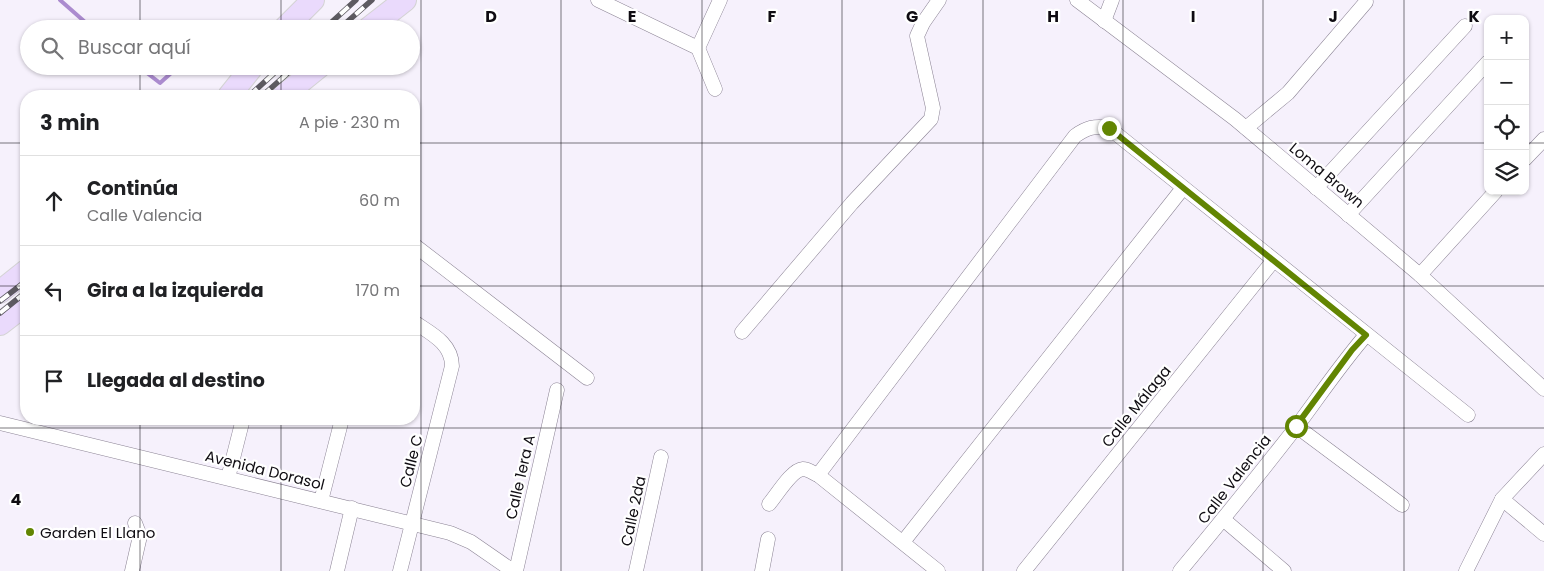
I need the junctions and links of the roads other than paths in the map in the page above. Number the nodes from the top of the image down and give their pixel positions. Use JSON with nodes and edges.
{"nodes":[{"id":1,"x":301,"y":0,"type":"edge"},
{"id":2,"x":313,"y":0,"type":"edge"},
{"id":3,"x":381,"y":0,"type":"edge"},
{"id":4,"x":405,"y":0,"type":"edge"},
{"id":5,"x":598,"y":0,"type":"edge"},
{"id":6,"x":720,"y":0,"type":"edge"},
{"id":7,"x":939,"y":0,"type":"edge"},
{"id":8,"x":1112,"y":0,"type":"edge"},
{"id":9,"x":1083,"y":2,"type":"edge"},
{"id":10,"x":1366,"y":2,"type":"dead end"},
{"id":11,"x":288,"y":20,"type":"edge"},
{"id":12,"x":292,"y":20,"type":"edge"},
{"id":13,"x":358,"y":20,"type":"edge"},
{"id":14,"x":379,"y":20,"type":"edge"},
{"id":15,"x":1104,"y":21,"type":"junction"},
{"id":16,"x":1465,"y":26,"type":"dead end"},
{"id":17,"x":698,"y":48,"type":"junction"},
{"id":18,"x":1484,"y":66,"type":"edge"},
{"id":19,"x":246,"y":75,"type":"edge"},
{"id":20,"x":309,"y":75,"type":"edge"},
{"id":21,"x":715,"y":89,"type":"dead end"},
{"id":22,"x":234,"y":90,"type":"edge"},
{"id":23,"x":290,"y":90,"type":"edge"},
{"id":24,"x":1246,"y":128,"type":"junction"},
{"id":25,"x":1544,"y":139,"type":"edge"},
{"id":26,"x":1529,"y":155,"type":"edge"},
{"id":27,"x":1183,"y":188,"type":"junction"},
{"id":28,"x":1316,"y":188,"type":"junction"},
{"id":29,"x":1492,"y":195,"type":"edge"},
{"id":30,"x":1348,"y":215,"type":"junction"},
{"id":31,"x":420,"y":250,"type":"edge"},
{"id":32,"x":1273,"y":261,"type":"junction"},
{"id":33,"x":1420,"y":275,"type":"junction"},
{"id":34,"x":20,"y":276,"type":"edge"},
{"id":35,"x":0,"y":292,"type":"edge"},
{"id":36,"x":20,"y":309,"type":"edge"},
{"id":37,"x":0,"y":324,"type":"edge"},
{"id":38,"x":420,"y":326,"type":"edge"},
{"id":39,"x":742,"y":332,"type":"dead end"},
{"id":40,"x":1366,"y":335,"type":"junction"},
{"id":41,"x":587,"y":378,"type":"dead end"},
{"id":42,"x":557,"y":390,"type":"dead end"},
{"id":43,"x":1544,"y":390,"type":"edge"},
{"id":44,"x":1468,"y":415,"type":"dead end"},
{"id":45,"x":0,"y":423,"type":"edge"},
{"id":46,"x":242,"y":425,"type":"edge"},
{"id":47,"x":340,"y":425,"type":"edge"},
{"id":48,"x":1296,"y":426,"type":"junction"},
{"id":49,"x":1544,"y":454,"type":"edge"},
{"id":50,"x":661,"y":457,"type":"dead end"},
{"id":51,"x":818,"y":476,"type":"junction"},
{"id":52,"x":228,"y":478,"type":"junction"},
{"id":53,"x":1502,"y":499,"type":"junction"},
{"id":54,"x":321,"y":501,"type":"junction"},
{"id":55,"x":770,"y":504,"type":"dead end"},
{"id":56,"x":1402,"y":506,"type":"dead end"},
{"id":57,"x":352,"y":508,"type":"junction"},
{"id":58,"x":1223,"y":519,"type":"junction"},
{"id":59,"x":135,"y":522,"type":"dead end"},
{"id":60,"x":413,"y":522,"type":"junction"},
{"id":61,"x":1544,"y":534,"type":"edge"},
{"id":62,"x":768,"y":539,"type":"dead end"},
{"id":63,"x":903,"y":542,"type":"junction"},
{"id":64,"x":132,"y":571,"type":"edge"},
{"id":65,"x":337,"y":571,"type":"edge"},
{"id":66,"x":400,"y":571,"type":"edge"},
{"id":67,"x":514,"y":571,"type":"edge"},
{"id":68,"x":636,"y":571,"type":"edge"},
{"id":69,"x":762,"y":571,"type":"edge"},
{"id":70,"x":938,"y":571,"type":"edge"},
{"id":71,"x":1024,"y":571,"type":"edge"},
{"id":72,"x":1180,"y":571,"type":"edge"},
{"id":73,"x":1284,"y":571,"type":"edge"},
{"id":74,"x":1466,"y":571,"type":"edge"}],
"edges":[{"from":1,"to":11,"type":"main road"},
{"from":2,"to":12,"type":"main road"},
{"from":3,"to":13,"type":"main road"},
{"from":4,"to":14,"type":"main road"},
{"from":5,"to":17,"type":"street"},
{"from":6,"to":17,"type":"street"},
{"from":7,"to":39,"type":"street"},
{"from":8,"to":15,"type":"street"},
{"from":9,"to":15,"type":"street","name":"Loma Brown"},
{"from":10,"to":24,"type":"street"},
{"from":15,"to":24,"type":"street","name":"Loma Brown"},
{"from":16,"to":28,"type":"street"},
{"from":17,"to":21,"type":"street"},
{"from":18,"to":30,"type":"street"},
{"from":19,"to":22,"type":"main road"},
{"from":20,"to":23,"type":"main road"},
{"from":24,"to":28,"type":"street","name":"Loma Brown"},
{"from":25,"to":26,"type":"street"},
{"from":27,"to":32,"type":"street"},
{"from":27,"to":51,"type":"street"},
{"from":27,"to":63,"type":"street"},
{"from":28,"to":30,"type":"street","name":"Loma Brown"},
{"from":29,"to":33,"type":"street"},
{"from":30,"to":33,"type":"street","name":"Loma Brown"},
{"from":31,"to":41,"type":"street"},
{"from":32,"to":40,"type":"street"},
{"from":32,"to":71,"type":"street","name":"Calle Málaga"},
{"from":33,"to":43,"type":"street","name":"Loma Brown"},
{"from":34,"to":35,"type":"main road"},
{"from":36,"to":37,"type":"main road"},
{"from":38,"to":60,"type":"street","name":"Calle C"},
{"from":40,"to":44,"type":"street"},
{"from":40,"to":48,"type":"street","name":"Calle Valencia"},
{"from":42,"to":67,"type":"street","name":"Calle 1era A"},
{"from":45,"to":52,"type":"street","name":"Avenida Dorasol"},
{"from":46,"to":52,"type":"street"},
{"from":47,"to":54,"type":"street"},
{"from":48,"to":56,"type":"street"},
{"from":48,"to":58,"type":"street","name":"Calle Valencia"},
{"from":49,"to":53,"type":"street"},
{"from":50,"to":68,"type":"street","name":"Calle 2da"},
{"from":51,"to":55,"type":"street"},
{"from":51,"to":63,"type":"street"},
{"from":52,"to":54,"type":"street","name":"Avenida Dorasol"},
{"from":53,"to":61,"type":"street"},
{"from":53,"to":74,"type":"street"},
{"from":54,"to":57,"type":"street","name":"Avenida Dorasol"},
{"from":57,"to":60,"type":"street","name":"Avenida Dorasol"},
{"from":57,"to":65,"type":"street"},
{"from":58,"to":72,"type":"street","name":"Calle Valencia"},
{"from":58,"to":73,"type":"street"},
{"from":59,"to":64,"type":"street"},
{"from":60,"to":66,"type":"street","name":"Calle C"},
{"from":60,"to":67,"type":"street","name":"Avenida Dorasol"},
{"from":62,"to":69,"type":"street"},
{"from":63,"to":70,"type":"street"}]}
